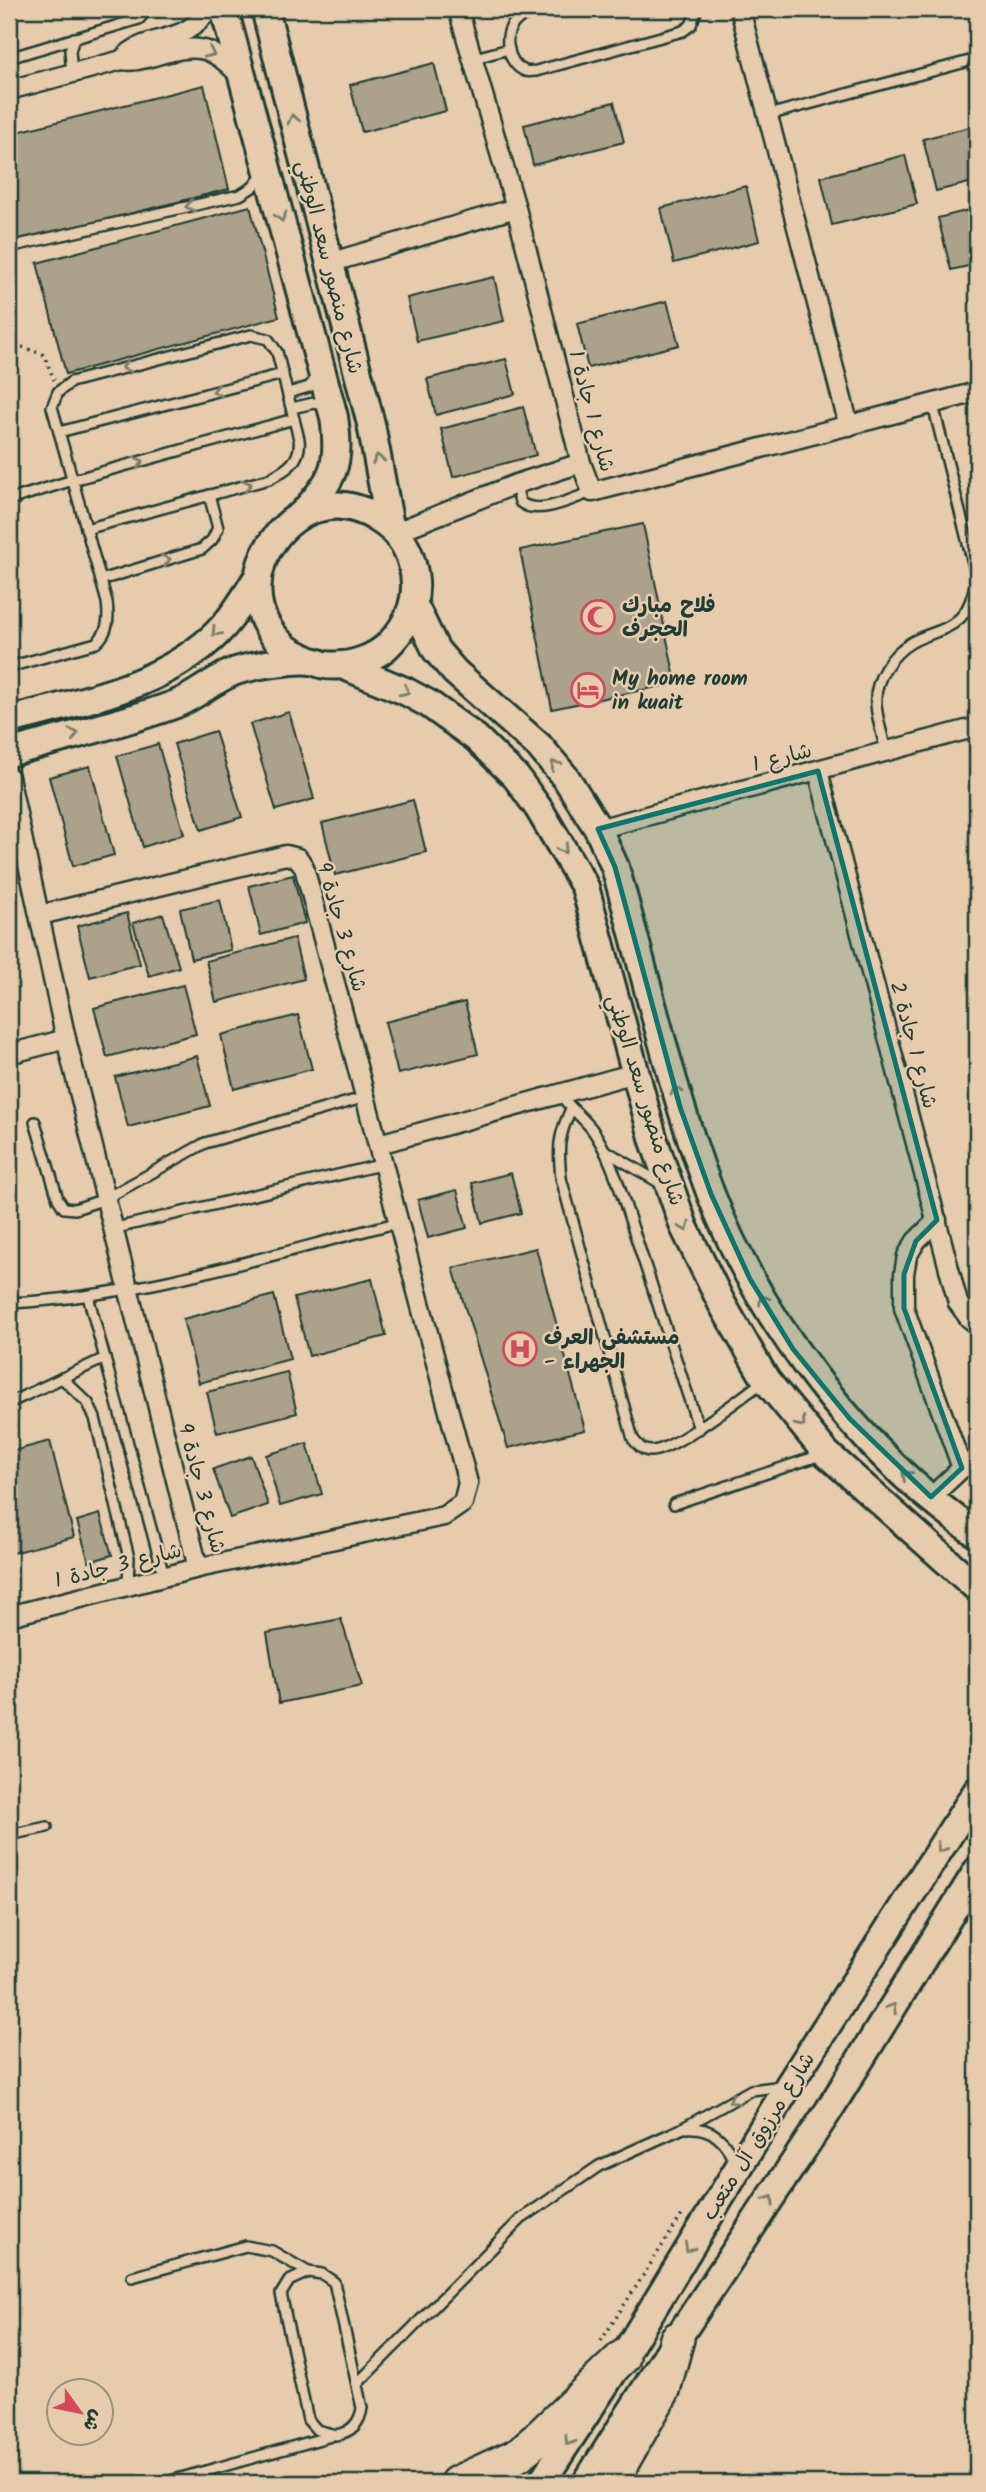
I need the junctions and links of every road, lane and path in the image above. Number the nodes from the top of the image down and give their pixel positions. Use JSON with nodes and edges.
{"nodes":[{"id":1,"x":148,"y":9,"type":"edge"},
{"id":2,"x":208,"y":9,"type":"edge"},
{"id":3,"x":225,"y":9,"type":"edge"},
{"id":4,"x":265,"y":9,"type":"edge"},
{"id":5,"x":458,"y":9,"type":"edge"},
{"id":6,"x":546,"y":9,"type":"edge"},
{"id":7,"x":697,"y":9,"type":"edge"},
{"id":8,"x":740,"y":9,"type":"edge"},
{"id":9,"x":74,"y":38,"type":"junction"},
{"id":10,"x":509,"y":49,"type":"junction"},
{"id":11,"x":9,"y":58,"type":"edge"},
{"id":12,"x":471,"y":59,"type":"junction"},
{"id":13,"x":977,"y":59,"type":"edge"},
{"id":14,"x":122,"y":60,"type":"junction"},
{"id":15,"x":72,"y":73,"type":"junction"},
{"id":16,"x":244,"y":79,"type":"junction"},
{"id":17,"x":9,"y":90,"type":"edge"},
{"id":18,"x":768,"y":115,"type":"junction"},
{"id":19,"x":267,"y":165,"type":"junction"},
{"id":20,"x":516,"y":208,"type":"junction"},
{"id":21,"x":9,"y":245,"type":"edge"},
{"id":22,"x":329,"y":263,"type":"junction"},
{"id":23,"x":9,"y":342,"type":"edge"},
{"id":24,"x":322,"y":371,"type":"junction"},
{"id":25,"x":283,"y":374,"type":"junction"},
{"id":26,"x":58,"y":392,"type":"junction"},
{"id":27,"x":977,"y":392,"type":"edge"},
{"id":28,"x":288,"y":393,"type":"junction"},
{"id":29,"x":933,"y":405,"type":"junction"},
{"id":30,"x":292,"y":408,"type":"junction"},
{"id":31,"x":333,"y":411,"type":"junction"},
{"id":32,"x":294,"y":419,"type":"junction"},
{"id":33,"x":849,"y":426,"type":"junction"},
{"id":34,"x":59,"y":432,"type":"junction"},
{"id":35,"x":581,"y":463,"type":"junction"},
{"id":36,"x":73,"y":480,"type":"junction"},
{"id":37,"x":516,"y":484,"type":"junction"},
{"id":38,"x":592,"y":492,"type":"junction"},
{"id":39,"x":209,"y":495,"type":"junction"},
{"id":40,"x":9,"y":500,"type":"edge"},
{"id":41,"x":302,"y":514,"type":"junction"},
{"id":42,"x":86,"y":529,"type":"junction"},
{"id":43,"x":393,"y":529,"type":"junction"},
{"id":44,"x":257,"y":578,"type":"junction"},
{"id":45,"x":101,"y":580,"type":"junction"},
{"id":46,"x":414,"y":605,"type":"junction"},
{"id":47,"x":308,"y":660,"type":"junction"},
{"id":48,"x":342,"y":665,"type":"junction"},
{"id":49,"x":9,"y":667,"type":"edge"},
{"id":50,"x":9,"y":720,"type":"edge"},
{"id":51,"x":977,"y":727,"type":"edge"},
{"id":52,"x":886,"y":752,"type":"junction"},
{"id":53,"x":9,"y":753,"type":"edge"},
{"id":54,"x":818,"y":771,"type":"junction"},
{"id":55,"x":9,"y":777,"type":"edge"},
{"id":56,"x":598,"y":829,"type":"junction"},
{"id":57,"x":40,"y":915,"type":"junction"},
{"id":58,"x":66,"y":1039,"type":"junction"},
{"id":59,"x":9,"y":1054,"type":"edge"},
{"id":60,"x":635,"y":1073,"type":"junction"},
{"id":61,"x":560,"y":1094,"type":"junction"},
{"id":62,"x":366,"y":1097,"type":"junction"},
{"id":63,"x":571,"y":1109,"type":"junction"},
{"id":64,"x":35,"y":1122,"type":"dead end"},
{"id":65,"x":379,"y":1144,"type":"junction"},
{"id":66,"x":606,"y":1151,"type":"junction"},
{"id":67,"x":384,"y":1164,"type":"junction"},
{"id":68,"x":671,"y":1190,"type":"junction"},
{"id":69,"x":106,"y":1199,"type":"junction"},
{"id":70,"x":937,"y":1220,"type":"junction"},
{"id":71,"x":400,"y":1222,"type":"junction"},
{"id":72,"x":113,"y":1228,"type":"junction"},
{"id":73,"x":128,"y":1291,"type":"junction"},
{"id":74,"x":88,"y":1296,"type":"junction"},
{"id":75,"x":9,"y":1303,"type":"edge"},
{"id":76,"x":977,"y":1324,"type":"edge"},
{"id":77,"x":105,"y":1358,"type":"junction"},
{"id":78,"x":62,"y":1378,"type":"junction"},
{"id":79,"x":766,"y":1380,"type":"junction"},
{"id":80,"x":9,"y":1403,"type":"edge"},
{"id":81,"x":699,"y":1429,"type":"junction"},
{"id":82,"x":826,"y":1453,"type":"junction"},
{"id":83,"x":970,"y":1464,"type":"edge"},
{"id":84,"x":931,"y":1497,"type":"junction"},
{"id":85,"x":674,"y":1504,"type":"dead end"},
{"id":86,"x":974,"y":1531,"type":"edge"},
{"id":87,"x":947,"y":1559,"type":"junction"},
{"id":88,"x":198,"y":1568,"type":"junction"},
{"id":89,"x":164,"y":1576,"type":"junction"},
{"id":90,"x":128,"y":1585,"type":"junction"},
{"id":91,"x":977,"y":1588,"type":"edge"},
{"id":92,"x":9,"y":1616,"type":"edge"},
{"id":93,"x":977,"y":1791,"type":"edge"},
{"id":94,"x":47,"y":1827,"type":"dead end"},
{"id":95,"x":9,"y":1835,"type":"edge"},
{"id":96,"x":977,"y":1871,"type":"edge"},
{"id":97,"x":789,"y":2085,"type":"junction"},
{"id":98,"x":681,"y":2129,"type":"junction"},
{"id":99,"x":735,"y":2174,"type":"junction"},
{"id":100,"x":688,"y":2204,"type":"dead end"},
{"id":101,"x":308,"y":2272,"type":"junction"},
{"id":102,"x":132,"y":2277,"type":"dead end"},
{"id":103,"x":677,"y":2339,"type":"junction"},
{"id":104,"x":610,"y":2351,"type":"junction"},
{"id":105,"x":357,"y":2384,"type":"junction"},
{"id":106,"x":336,"y":2435,"type":"junction"},
{"id":107,"x":163,"y":2483,"type":"edge"},
{"id":108,"x":457,"y":2483,"type":"edge"},
{"id":109,"x":541,"y":2483,"type":"edge"},
{"id":110,"x":586,"y":2483,"type":"edge"},
{"id":111,"x":615,"y":2483,"type":"edge"}],
"edges":[{"from":1,"to":9,"type":"lane"},
{"from":2,"to":14,"type":"street"},
{"from":3,"to":16,"type":"street","name":"شارع منصور سعد الوطني"},
{"from":22,"to":4,"type":"street","name":"شارع منصور سعد الوطني","one_way":true},
{"from":5,"to":12,"type":"street","name":"شارع 1 جادة 1"},
{"from":6,"to":10,"type":"lane"},
{"from":7,"to":10,"type":"lane"},
{"from":8,"to":18,"type":"street"},
{"from":9,"to":11,"type":"lane"},
{"from":9,"to":15,"type":"lane"},
{"from":10,"to":12,"type":"lane"},
{"from":12,"to":20,"type":"street","name":"شارع 1 جادة 1"},
{"from":13,"to":18,"type":"lane"},
{"from":14,"to":15,"type":"street"},
{"from":14,"to":16,"type":"street","one_way":true},
{"from":15,"to":17,"type":"street"},
{"from":16,"to":19,"type":"street","name":"شارع منصور سعد الوطني"},
{"from":18,"to":33,"type":"street"},
{"from":19,"to":21,"type":"lane","one_way":true},
{"from":19,"to":24,"type":"street","name":"شارع منصور سعد الوطني","one_way":true},
{"from":20,"to":22,"type":"street"},
{"from":20,"to":35,"type":"street","name":"شارع 1 جادة 1"},
{"from":43,"to":22,"type":"street","name":"شارع منصور سعد الوطني","one_way":true},
{"from":23,"to":26,"type":"path"},
{"from":24,"to":28,"type":"lane"},
{"from":24,"to":31,"type":"street","name":"شارع منصور سعد الوطني"},
{"from":25,"to":26,"type":"lane","one_way":true},
{"from":25,"to":28,"type":"lane"},
{"from":25,"to":34,"type":"lane","one_way":true},
{"from":26,"to":34,"type":"lane"},
{"from":27,"to":29,"type":"street","name":"شارع 1 جادة 1"},
{"from":28,"to":30,"type":"lane"},
{"from":29,"to":33,"type":"street","name":"شارع 1 جادة 1"},
{"from":29,"to":52,"type":"lane"},
{"from":30,"to":31,"type":"lane"},
{"from":30,"to":32,"type":"lane"},
{"from":31,"to":41,"type":"street","name":"شارع منصور سعد الوطني"},
{"from":36,"to":32,"type":"lane","one_way":true},
{"from":39,"to":32,"type":"lane","one_way":true},
{"from":33,"to":38,"type":"street","name":"شارع 1 جادة 1"},
{"from":34,"to":36,"type":"lane"},
{"from":35,"to":37,"type":"street"},
{"from":35,"to":38,"type":"street","name":"شارع 1 جادة 1"},
{"from":36,"to":40,"type":"lane"},
{"from":36,"to":42,"type":"lane"},
{"from":37,"to":38,"type":"lane"},
{"from":37,"to":43,"type":"street"},
{"from":39,"to":42,"type":"lane"},
{"from":45,"to":39,"type":"lane","one_way":true},
{"from":41,"to":43,"type":"street"},
{"from":41,"to":44,"type":"street"},
{"from":42,"to":45,"type":"lane"},
{"from":43,"to":46,"type":"street"},
{"from":44,"to":47,"type":"street"},
{"from":44,"to":50,"type":"street","one_way":true},
{"from":45,"to":49,"type":"lane"},
{"from":46,"to":48,"type":"street"},
{"from":56,"to":46,"type":"street","name":"شارع منصور سعد الوطني","one_way":true},
{"from":47,"to":48,"type":"street"},
{"from":53,"to":47,"type":"street","one_way":true},
{"from":48,"to":60,"type":"street","name":"شارع منصور سعد الوطني","one_way":true},
{"from":51,"to":52,"type":"street","name":"شارع 1"},
{"from":52,"to":54,"type":"street","name":"شارع 1"},
{"from":54,"to":56,"type":"street","name":"شارع 1"},
{"from":54,"to":70,"type":"street","name":"شارع 1 جادة 2"},
{"from":55,"to":57,"type":"street","name":"شارع 3 جادة 9"},
{"from":84,"to":56,"type":"street","name":"شارع منصور سعد الوطني","one_way":true},
{"from":57,"to":58,"type":"street","name":"شارع 3 جادة 9"},
{"from":57,"to":62,"type":"street","name":"شارع 3 جادة 9"},
{"from":58,"to":59,"type":"street"},
{"from":58,"to":69,"type":"street","name":"شارع 3 جادة 9"},
{"from":60,"to":61,"type":"street"},
{"from":60,"to":68,"type":"street","name":"شارع منصور سعد الوطني"},
{"from":61,"to":63,"type":"lane"},
{"from":61,"to":65,"type":"street"},
{"from":62,"to":65,"type":"street","name":"شارع 3 جادة 9"},
{"from":62,"to":69,"type":"lane"},
{"from":63,"to":66,"type":"lane"},
{"from":63,"to":81,"type":"lane"},
{"from":64,"to":69,"type":"lane"},
{"from":65,"to":67,"type":"street","name":"شارع 3 جادة 9"},
{"from":66,"to":68,"type":"lane"},
{"from":66,"to":81,"type":"lane"},
{"from":67,"to":71,"type":"street","name":"شارع 3 جادة 9"},
{"from":67,"to":72,"type":"lane"},
{"from":68,"to":79,"type":"street","name":"شارع منصور سعد الوطني","one_way":true},
{"from":69,"to":72,"type":"street","name":"شارع 3 جادة 9"},
{"from":70,"to":76,"type":"street","name":"شارع 1 جادة 2"},
{"from":70,"to":83,"type":"street"},
{"from":71,"to":73,"type":"lane"},
{"from":71,"to":88,"type":"street","name":"شارع 3 جادة 9"},
{"from":72,"to":73,"type":"street","name":"شارع 3 جادة 9"},
{"from":73,"to":74,"type":"lane"},
{"from":73,"to":88,"type":"street","name":"شارع 3 جادة 9"},
{"from":74,"to":75,"type":"lane"},
{"from":74,"to":77,"type":"lane"},
{"from":77,"to":78,"type":"lane"},
{"from":77,"to":89,"type":"lane"},
{"from":78,"to":80,"type":"lane"},
{"from":78,"to":90,"type":"lane"},
{"from":79,"to":81,"type":"lane"},
{"from":79,"to":82,"type":"street","name":"شارع منصور سعد الوطني","one_way":true},
{"from":82,"to":85,"type":"lane"},
{"from":82,"to":87,"type":"street","name":"شارع منصور سعد الوطني"},
{"from":83,"to":84,"type":"street"},
{"from":84,"to":86,"type":"street","name":"شارع منصور سعد الوطني"},
{"from":86,"to":87,"type":"street"},
{"from":87,"to":91,"type":"street","name":"شارع منصور سعد الوطني"},
{"from":88,"to":89,"type":"street","name":"شارع 3 جادة 1"},
{"from":89,"to":90,"type":"street","name":"شارع 3 جادة 1"},
{"from":90,"to":92,"type":"street","name":"شارع 3 جادة 1"},
{"from":93,"to":97,"type":"street","name":"شارع مرزوق آل متعب","one_way":true},
{"from":94,"to":95,"type":"lane"},
{"from":103,"to":96,"type":"street","name":"شارع مرزوق آل متعب","one_way":true},
{"from":97,"to":98,"type":"lane","one_way":true},
{"from":97,"to":99,"type":"street","name":"شارع مرزوق آل متعب"},
{"from":98,"to":99,"type":"lane"},
{"from":98,"to":105,"type":"lane"},
{"from":99,"to":104,"type":"street","name":"شارع مرزوق آل متعب","one_way":true},
{"from":100,"to":104,"type":"path"},
{"from":101,"to":102,"type":"lane"},
{"from":101,"to":105,"type":"lane"},
{"from":101,"to":106,"type":"lane"},
{"from":103,"to":110,"type":"street","name":"شارع مرزوق آل متعب"},
{"from":103,"to":111,"type":"highway"},
{"from":104,"to":108,"type":"highway"},
{"from":104,"to":109,"type":"street","name":"شارع مرزوق آل متعب","one_way":true},
{"from":105,"to":106,"type":"lane"},
{"from":106,"to":107,"type":"lane"}]}
